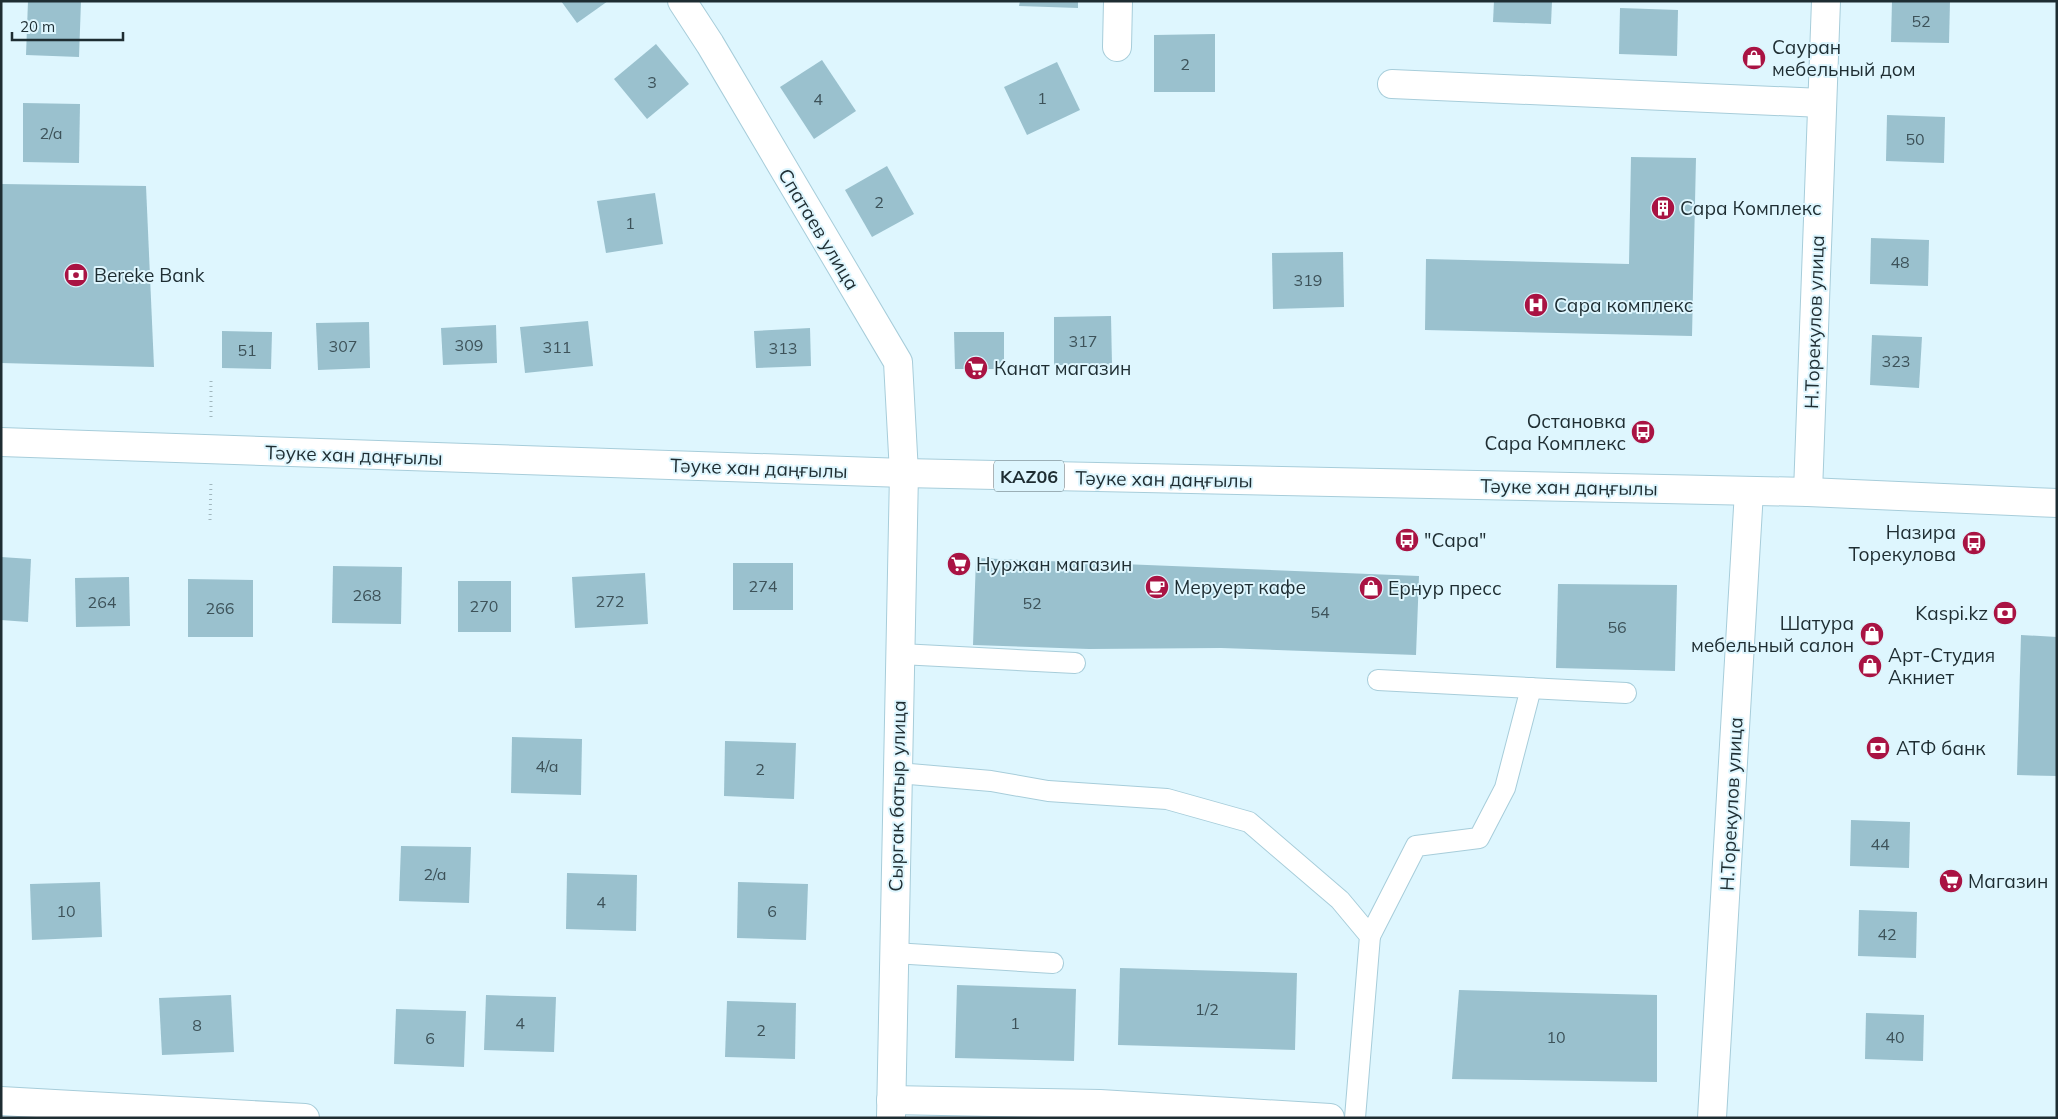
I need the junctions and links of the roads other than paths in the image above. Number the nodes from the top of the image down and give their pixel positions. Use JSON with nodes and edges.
{"nodes":[{"id":1,"x":682,"y":1,"type":"edge"},
{"id":2,"x":1118,"y":1,"type":"edge"},
{"id":3,"x":1826,"y":1,"type":"edge"},
{"id":4,"x":1118,"y":47,"type":"dead end"},
{"id":5,"x":1392,"y":84,"type":"dead end"},
{"id":6,"x":1822,"y":103,"type":"junction"},
{"id":7,"x":1,"y":442,"type":"edge"},
{"id":8,"x":904,"y":473,"type":"junction"},
{"id":9,"x":1749,"y":491,"type":"junction"},
{"id":10,"x":1808,"y":492,"type":"junction"},
{"id":11,"x":2057,"y":504,"type":"edge"},
{"id":12,"x":900,"y":654,"type":"junction"},
{"id":13,"x":1075,"y":663,"type":"dead end"},
{"id":14,"x":1378,"y":680,"type":"dead end"},
{"id":15,"x":1531,"y":688,"type":"junction"},
{"id":16,"x":1626,"y":693,"type":"dead end"},
{"id":17,"x":898,"y":773,"type":"junction"},
{"id":18,"x":1370,"y":936,"type":"junction"},
{"id":19,"x":894,"y":953,"type":"junction"},
{"id":20,"x":1053,"y":963,"type":"dead end"},
{"id":21,"x":1,"y":1101,"type":"edge"},
{"id":22,"x":891,"y":1109,"type":"edge"},
{"id":23,"x":305,"y":1118,"type":"edge"},
{"id":24,"x":1330,"y":1118,"type":"edge"},
{"id":25,"x":1355,"y":1118,"type":"edge"},
{"id":26,"x":1712,"y":1118,"type":"edge"}],
"edges":[{"from":1,"to":8,"type":"street","name":"Спатаев улица"},
{"from":2,"to":4,"type":"street"},
{"from":3,"to":6,"type":"street","name":"Н.Торекулов улица"},
{"from":5,"to":6,"type":"street"},
{"from":6,"to":10,"type":"street","name":"Н.Торекулов улица"},
{"from":7,"to":8,"type":"street","name":"Тәуке хан даңғылы","number":"KАZ06"},
{"from":8,"to":9,"type":"street","name":"Тәуке хан даңғылы","number":"KАZ06"},
{"from":8,"to":12,"type":"street","name":"Сыргак батыр улица"},
{"from":9,"to":10,"type":"street","name":"Тәуке хан даңғылы","number":"KАZ06"},
{"from":9,"to":26,"type":"street","name":"Н.Торекулов улица"},
{"from":10,"to":11,"type":"street","name":"Тәуке хан даңғылы","number":"KАZ06"},
{"from":12,"to":13,"type":"lane"},
{"from":12,"to":17,"type":"street","name":"Сыргак батыр улица"},
{"from":14,"to":15,"type":"lane"},
{"from":15,"to":16,"type":"lane"},
{"from":15,"to":18,"type":"lane"},
{"from":17,"to":18,"type":"lane"},
{"from":17,"to":19,"type":"street","name":"Сыргак батыр улица"},
{"from":18,"to":25,"type":"lane"},
{"from":19,"to":20,"type":"lane"},
{"from":19,"to":22,"type":"street","name":"Сыргак батыр улица"},
{"from":21,"to":23,"type":"street"},
{"from":22,"to":24,"type":"street"}]}
